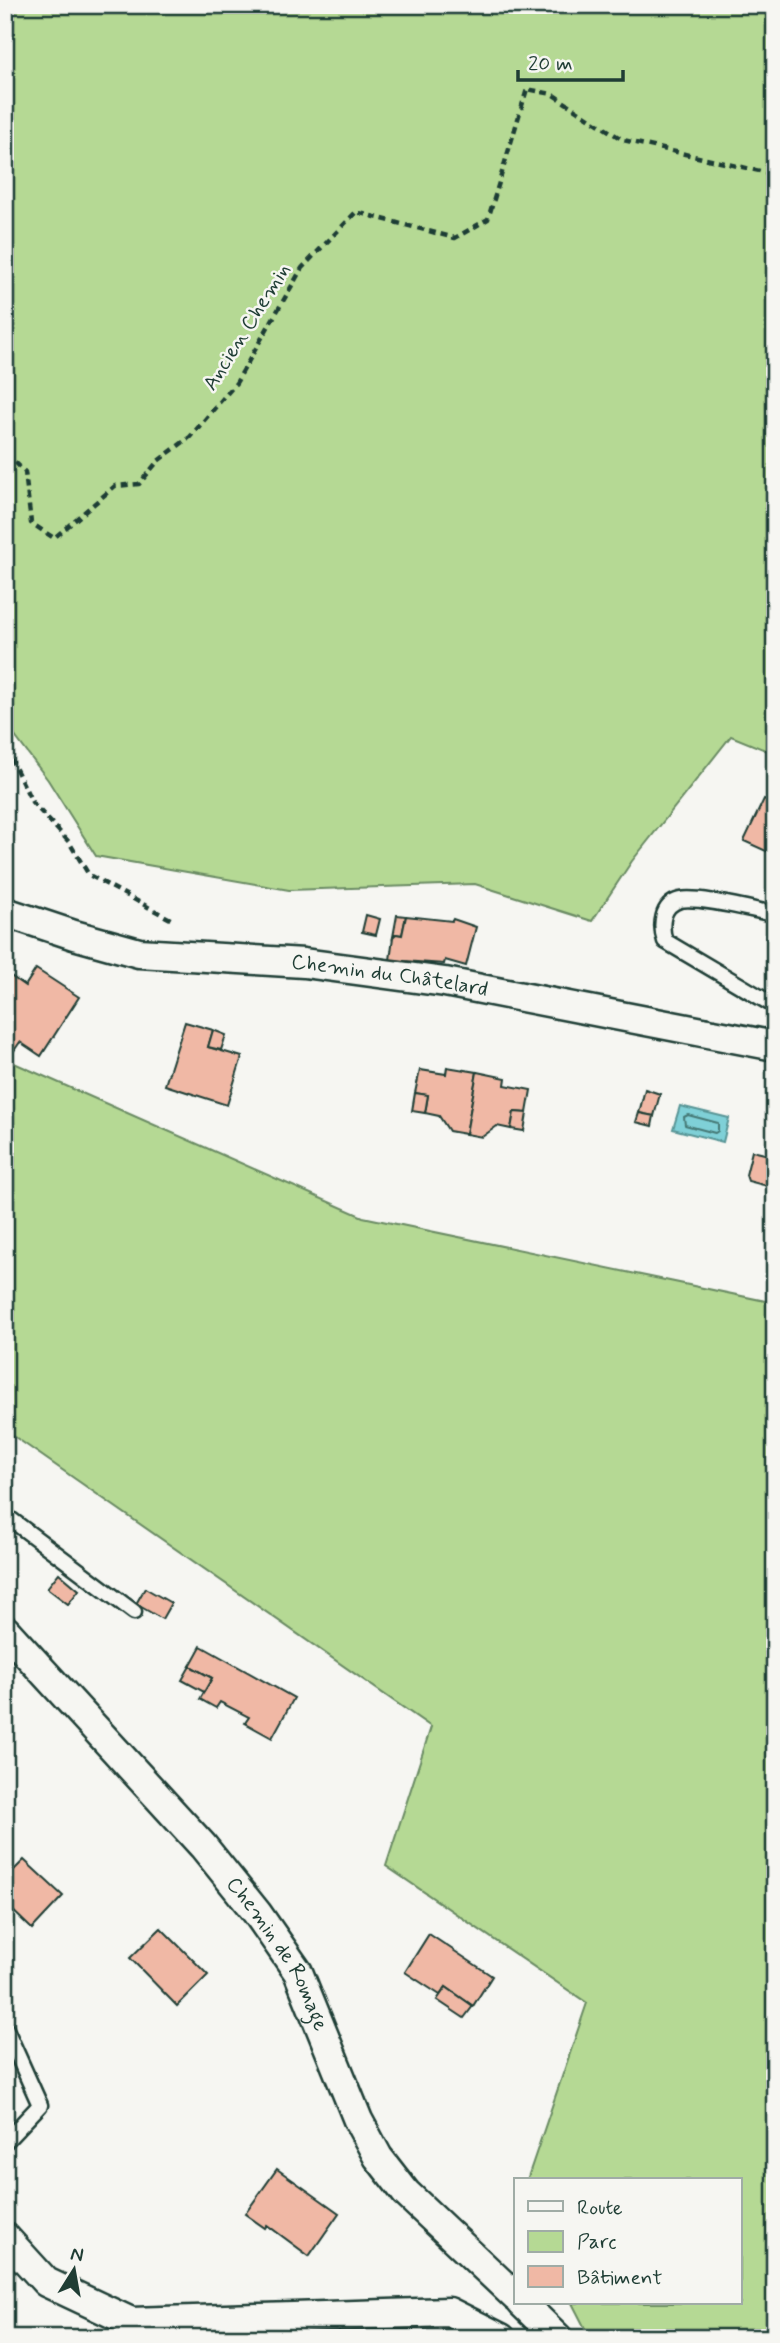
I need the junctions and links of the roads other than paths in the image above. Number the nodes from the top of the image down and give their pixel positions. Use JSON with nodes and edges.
{"nodes":[{"id":1,"x":5,"y":912,"type":"edge"},
{"id":2,"x":775,"y":914,"type":"edge"},
{"id":3,"x":775,"y":1006,"type":"edge"},
{"id":4,"x":775,"y":1046,"type":"edge"},
{"id":5,"x":5,"y":1515,"type":"edge"},
{"id":6,"x":134,"y":1612,"type":"dead end"},
{"id":7,"x":5,"y":1630,"type":"edge"},
{"id":8,"x":5,"y":2027,"type":"edge"},
{"id":9,"x":5,"y":2141,"type":"edge"},
{"id":10,"x":5,"y":2237,"type":"edge"},
{"id":11,"x":514,"y":2295,"type":"edge"},
{"id":12,"x":523,"y":2304,"type":"edge"},
{"id":13,"x":502,"y":2338,"type":"edge"},
{"id":14,"x":558,"y":2338,"type":"edge"}],
"edges":[{"from":1,"to":4,"type":"street","name":"Chemin du Châtelard"},
{"from":2,"to":3,"type":"lane"},
{"from":5,"to":6,"type":"lane"},
{"from":7,"to":11,"type":"street","name":"Chemin de Romage"},
{"from":8,"to":9,"type":"lane"},
{"from":10,"to":13,"type":"street"},
{"from":12,"to":14,"type":"street"}]}
